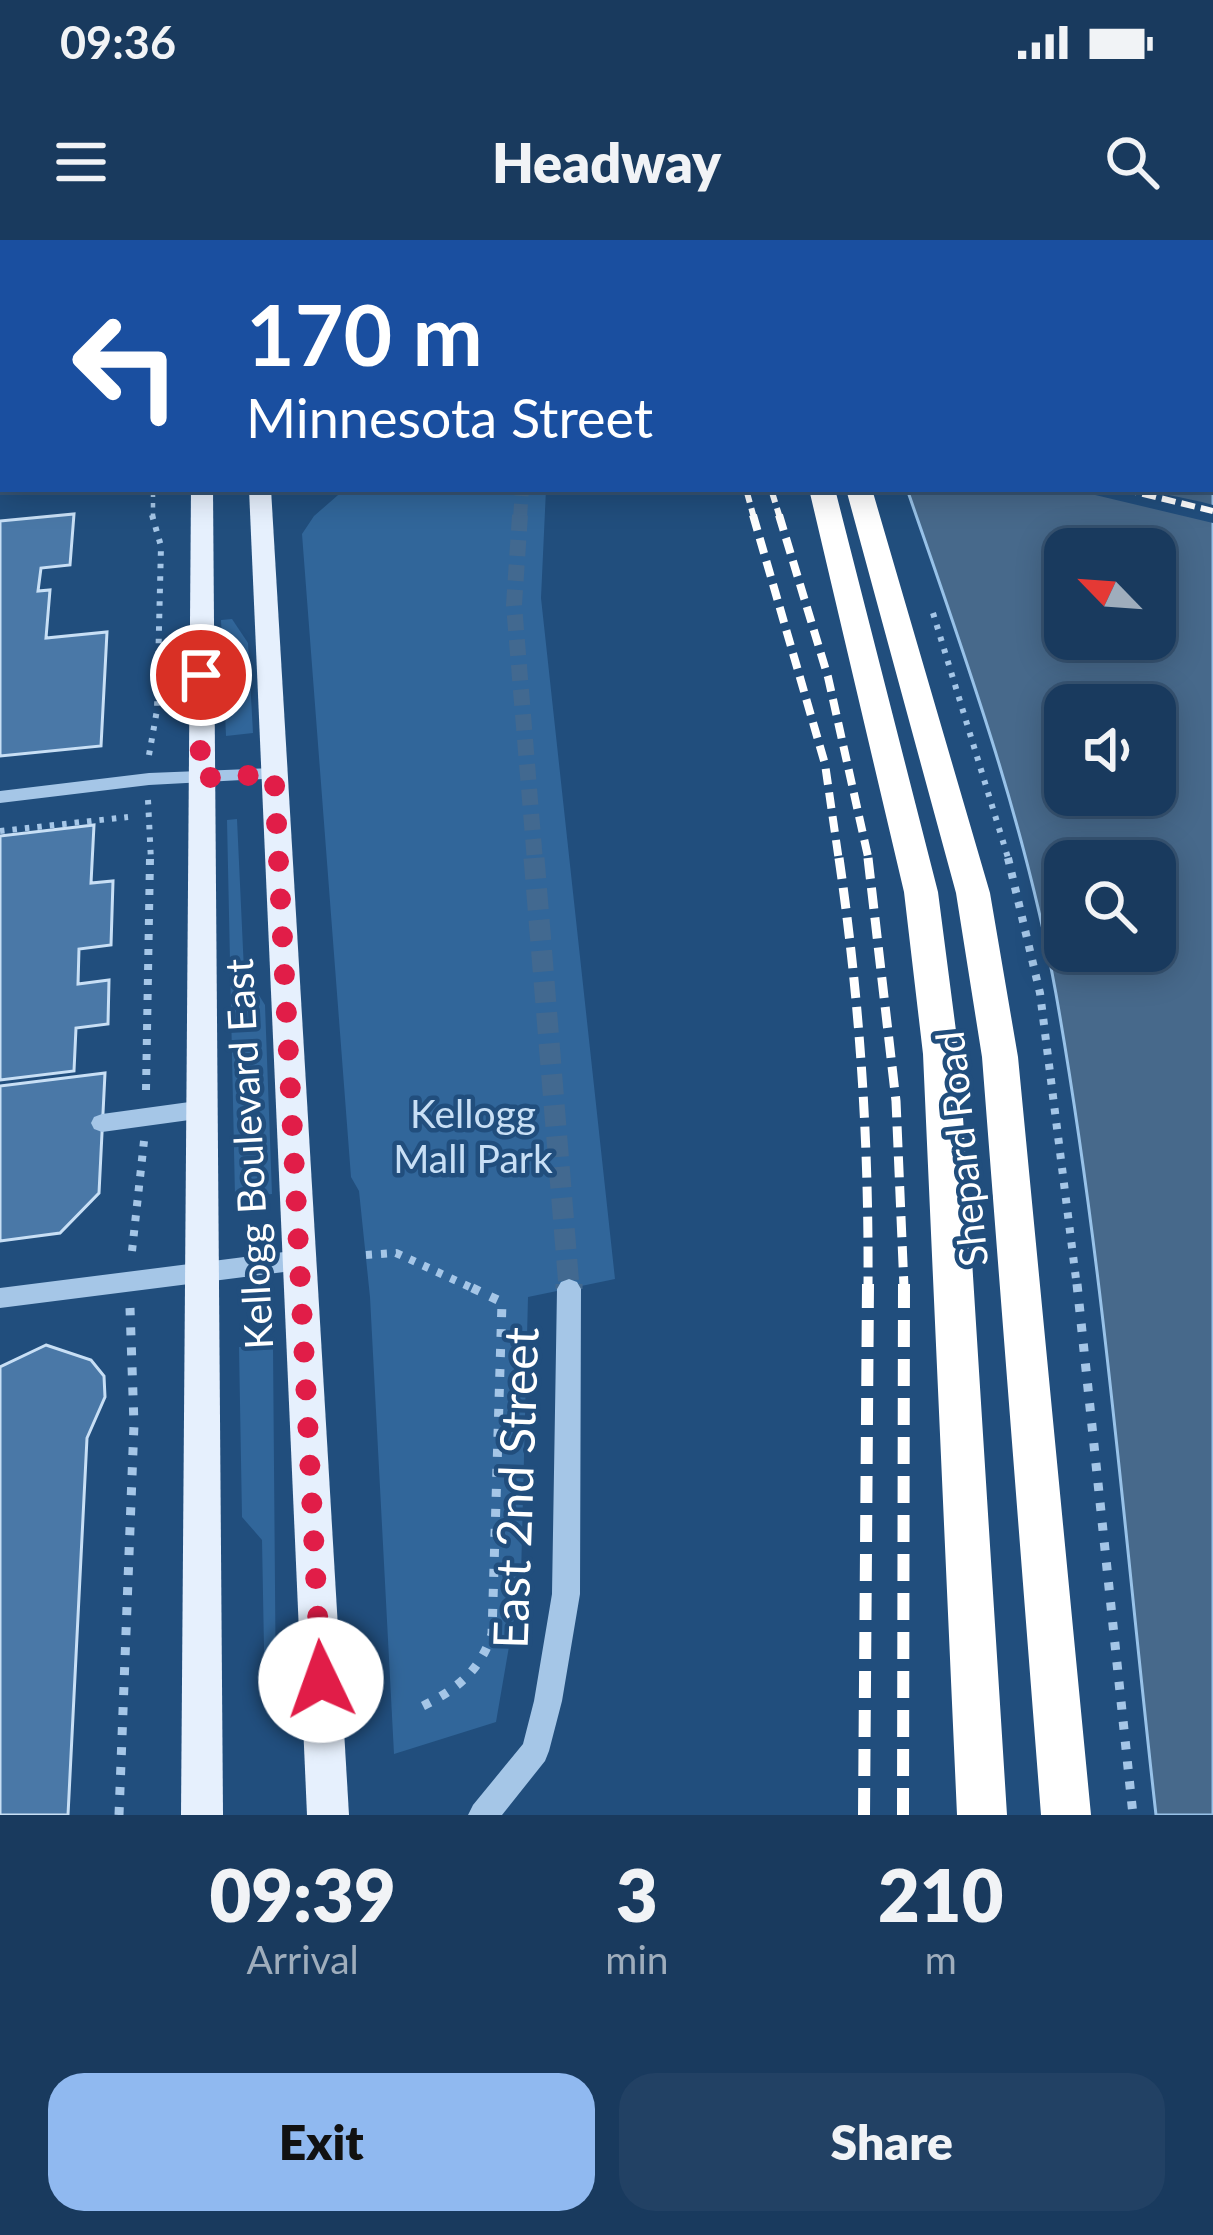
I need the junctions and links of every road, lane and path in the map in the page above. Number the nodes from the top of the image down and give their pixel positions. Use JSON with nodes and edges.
{"nodes":[{"id":1,"x":152,"y":492,"type":"edge"},
{"id":2,"x":202,"y":492,"type":"edge"},
{"id":3,"x":260,"y":492,"type":"edge"},
{"id":4,"x":823,"y":492,"type":"edge"},
{"id":5,"x":860,"y":492,"type":"edge"},
{"id":6,"x":148,"y":767,"type":"dead end"},
{"id":7,"x":274,"y":774,"type":"junction"},
{"id":8,"x":200,"y":778,"type":"junction"},
{"id":9,"x":148,"y":795,"type":"dead end"},
{"id":10,"x":0,"y":796,"type":"edge"},
{"id":11,"x":128,"y":817,"type":"dead end"},
{"id":12,"x":0,"y":831,"type":"edge"},
{"id":13,"x":204,"y":1109,"type":"junction"},
{"id":14,"x":145,"y":1118,"type":"junction"},
{"id":15,"x":102,"y":1123,"type":"dead end"},
{"id":16,"x":366,"y":1255,"type":"dead end"},
{"id":17,"x":131,"y":1260,"type":"dead end"},
{"id":18,"x":300,"y":1260,"type":"junction"},
{"id":19,"x":203,"y":1270,"type":"junction"},
{"id":20,"x":568,"y":1289,"type":"tunnel mouth"},
{"id":21,"x":0,"y":1298,"type":"edge"},
{"id":22,"x":130,"y":1337,"type":"dead end"},
{"id":23,"x":423,"y":1706,"type":"dead end"},
{"id":24,"x":119,"y":1815,"type":"edge"},
{"id":25,"x":202,"y":1815,"type":"edge"},
{"id":26,"x":328,"y":1815,"type":"edge"},
{"id":27,"x":483,"y":1815,"type":"edge"},
{"id":28,"x":982,"y":1815,"type":"edge"},
{"id":29,"x":1066,"y":1815,"type":"edge"}],
"edges":[{"from":1,"to":6,"type":"path"},
{"from":2,"to":8,"type":"main road","name":"Kellogg Boulevard East"},
{"from":3,"to":7,"type":"main road","name":"Kellogg Boulevard East"},
{"from":4,"to":28,"type":"highway","name":"Shepard Road"},
{"from":5,"to":29,"type":"highway","name":"Shepard Road"},
{"from":7,"to":8,"type":"street"},
{"from":7,"to":18,"type":"main road","name":"Kellogg Boulevard East"},
{"from":8,"to":10,"type":"street"},
{"from":8,"to":13,"type":"main road","name":"Kellogg Boulevard East"},
{"from":9,"to":14,"type":"path"},
{"from":11,"to":12,"type":"path"},
{"from":13,"to":14,"type":"street"},
{"from":13,"to":19,"type":"main road","name":"Kellogg Boulevard East"},
{"from":14,"to":15,"type":"street"},
{"from":14,"to":17,"type":"path"},
{"from":16,"to":23,"type":"path"},
{"from":18,"to":19,"type":"street"},
{"from":18,"to":26,"type":"main road","name":"Kellogg Boulevard East"},
{"from":19,"to":21,"type":"street"},
{"from":19,"to":25,"type":"main road","name":"Kellogg Boulevard East"},
{"from":20,"to":27,"type":"street","name":"East 2nd Street"},
{"from":22,"to":24,"type":"path"}]}
